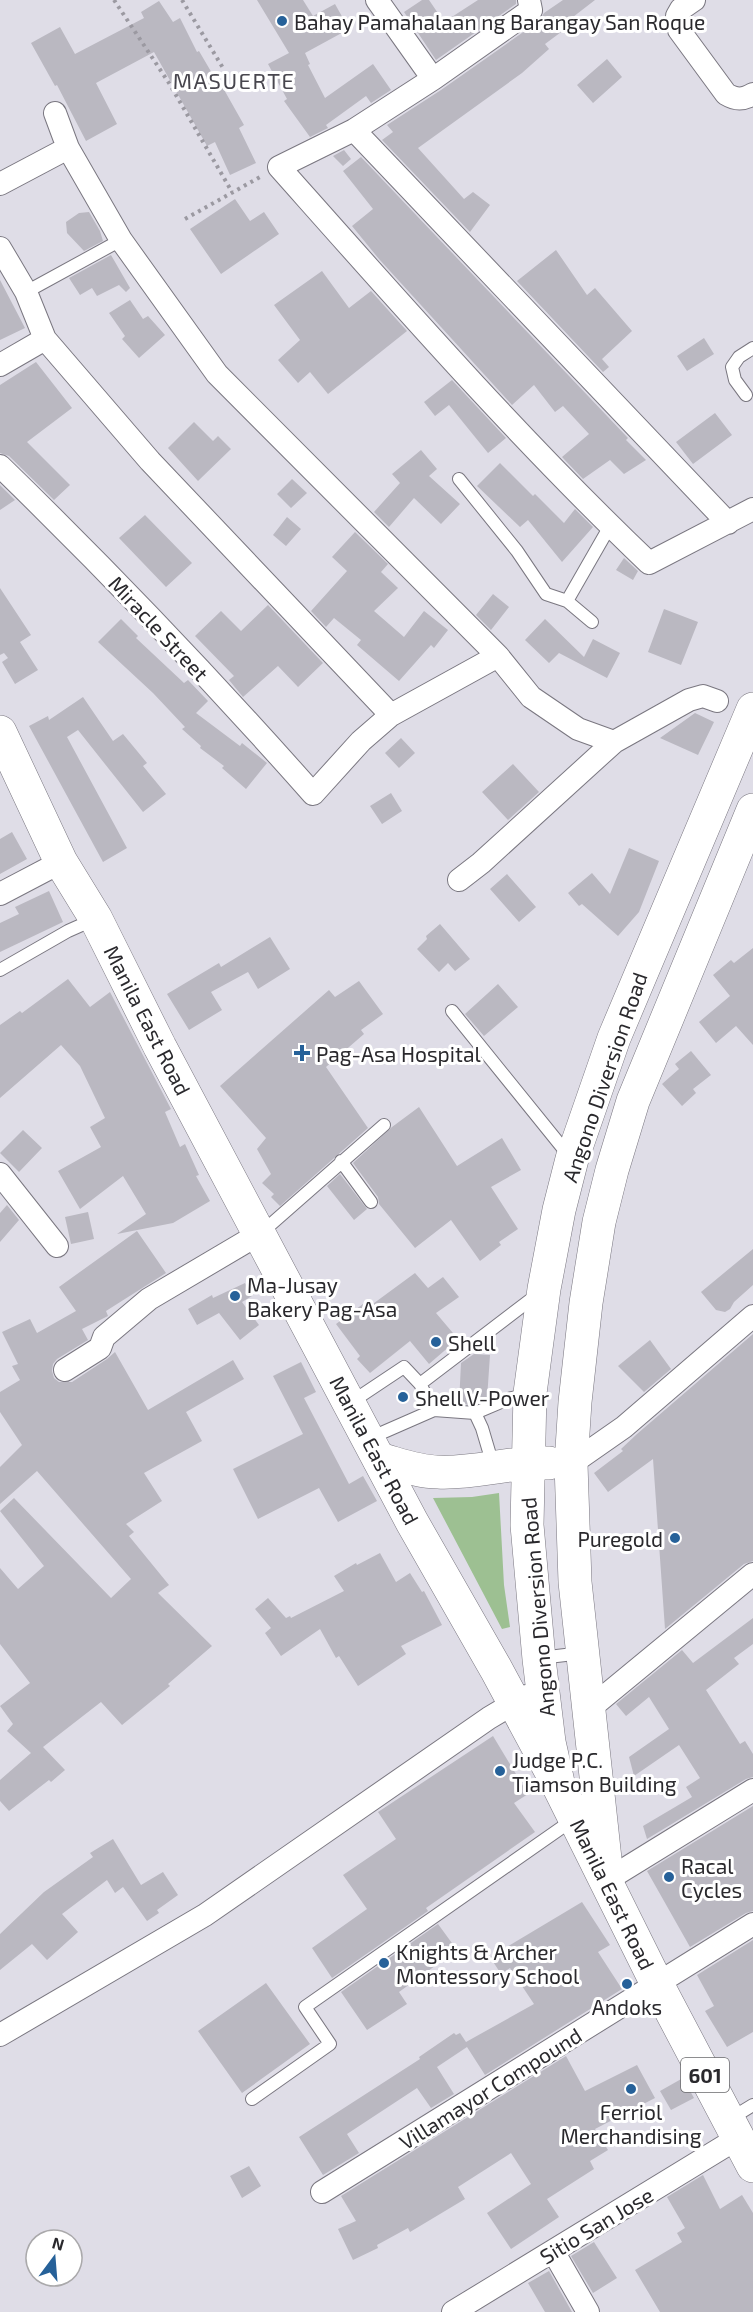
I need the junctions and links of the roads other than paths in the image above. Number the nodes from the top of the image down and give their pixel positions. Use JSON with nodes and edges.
{"nodes":[{"id":1,"x":529,"y":0,"type":"edge"},
{"id":2,"x":694,"y":0,"type":"edge"},
{"id":3,"x":386,"y":3,"type":"edge"},
{"id":4,"x":433,"y":79,"type":"junction"},
{"id":5,"x":753,"y":94,"type":"edge"},
{"id":6,"x":55,"y":113,"type":"dead end"},
{"id":7,"x":354,"y":130,"type":"junction"},
{"id":8,"x":68,"y":148,"type":"junction"},
{"id":9,"x":0,"y":183,"type":"edge"},
{"id":10,"x":121,"y":240,"type":"junction"},
{"id":11,"x":0,"y":248,"type":"edge"},
{"id":12,"x":26,"y":292,"type":"junction"},
{"id":13,"x":45,"y":339,"type":"junction"},
{"id":14,"x":753,"y":348,"type":"edge"},
{"id":15,"x":0,"y":365,"type":"edge"},
{"id":16,"x":746,"y":395,"type":"dead end"},
{"id":17,"x":0,"y":466,"type":"edge"},
{"id":18,"x":459,"y":479,"type":"dead end"},
{"id":19,"x":753,"y":509,"type":"edge"},
{"id":20,"x":728,"y":523,"type":"junction"},
{"id":21,"x":610,"y":526,"type":"junction"},
{"id":22,"x":567,"y":601,"type":"junction"},
{"id":23,"x":591,"y":622,"type":"dead end"},
{"id":24,"x":498,"y":656,"type":"junction"},
{"id":25,"x":717,"y":701,"type":"dead end"},
{"id":26,"x":753,"y":709,"type":"edge"},
{"id":27,"x":391,"y":715,"type":"junction"},
{"id":28,"x":0,"y":732,"type":"edge"},
{"id":29,"x":614,"y":742,"type":"junction"},
{"id":30,"x":753,"y":810,"type":"edge"},
{"id":31,"x":60,"y":862,"type":"junction"},
{"id":32,"x":459,"y":880,"type":"dead end"},
{"id":33,"x":0,"y":894,"type":"edge"},
{"id":34,"x":96,"y":919,"type":"junction"},
{"id":35,"x":0,"y":970,"type":"edge"},
{"id":36,"x":452,"y":1011,"type":"dead end"},
{"id":37,"x":384,"y":1125,"type":"dead end"},
{"id":38,"x":572,"y":1159,"type":"junction"},
{"id":39,"x":341,"y":1161,"type":"junction"},
{"id":40,"x":612,"y":1170,"type":"junction"},
{"id":41,"x":0,"y":1174,"type":"edge"},
{"id":42,"x":371,"y":1202,"type":"dead end"},
{"id":43,"x":260,"y":1234,"type":"junction"},
{"id":44,"x":57,"y":1246,"type":"dead end"},
{"id":45,"x":544,"y":1289,"type":"junction"},
{"id":46,"x":753,"y":1316,"type":"edge"},
{"id":47,"x":65,"y":1370,"type":"dead end"},
{"id":48,"x":420,"y":1384,"type":"junction"},
{"id":49,"x":530,"y":1393,"type":"junction"},
{"id":50,"x":350,"y":1403,"type":"junction"},
{"id":51,"x":434,"y":1410,"type":"junction"},
{"id":52,"x":475,"y":1413,"type":"junction"},
{"id":53,"x":374,"y":1448,"type":"junction"},
{"id":54,"x":527,"y":1461,"type":"junction"},
{"id":55,"x":571,"y":1464,"type":"junction"},
{"id":56,"x":493,"y":1467,"type":"junction"},
{"id":57,"x":753,"y":1574,"type":"edge"},
{"id":58,"x":582,"y":1653,"type":"junction"},
{"id":59,"x":540,"y":1672,"type":"junction"},
{"id":60,"x":514,"y":1703,"type":"junction"},
{"id":61,"x":588,"y":1710,"type":"junction"},
{"id":62,"x":560,"y":1787,"type":"junction"},
{"id":63,"x":753,"y":1790,"type":"edge"},
{"id":64,"x":575,"y":1819,"type":"junction"},
{"id":65,"x":607,"y":1880,"type":"junction"},
{"id":66,"x":753,"y":1924,"type":"edge"},
{"id":67,"x":657,"y":1984,"type":"junction"},
{"id":68,"x":0,"y":2035,"type":"edge"},
{"id":69,"x":252,"y":2099,"type":"dead end"},
{"id":70,"x":743,"y":2132,"type":"edge"},
{"id":71,"x":322,"y":2192,"type":"dead end"},
{"id":72,"x":553,"y":2251,"type":"junction"},
{"id":73,"x":453,"y":2312,"type":"edge"},
{"id":74,"x":588,"y":2312,"type":"edge"}],
"edges":[{"from":1,"to":4,"type":"street"},
{"from":2,"to":5,"type":"street"},
{"from":3,"to":4,"type":"street"},
{"from":4,"to":7,"type":"street"},
{"from":6,"to":8,"type":"street"},
{"from":7,"to":20,"type":"street"},
{"from":7,"to":21,"type":"street"},
{"from":8,"to":9,"type":"street"},
{"from":8,"to":10,"type":"street"},
{"from":10,"to":12,"type":"lane"},
{"from":10,"to":24,"type":"street"},
{"from":11,"to":12,"type":"street"},
{"from":12,"to":13,"type":"street"},
{"from":13,"to":15,"type":"street"},
{"from":13,"to":27,"type":"street"},
{"from":14,"to":16,"type":"lane"},
{"from":17,"to":27,"type":"street","name":"Miracle Street"},
{"from":18,"to":22,"type":"lane"},
{"from":19,"to":20,"type":"street"},
{"from":20,"to":21,"type":"street"},
{"from":21,"to":22,"type":"lane"},
{"from":22,"to":23,"type":"lane"},
{"from":24,"to":27,"type":"street"},
{"from":24,"to":29,"type":"street"},
{"from":25,"to":29,"type":"street"},
{"from":26,"to":38,"type":"main road","name":"Angono Diversion Road"},
{"from":28,"to":31,"type":"main road","name":"Manila East Road","number":"601"},
{"from":29,"to":32,"type":"street"},
{"from":30,"to":40,"type":"main road","name":"Angono Diversion Road"},
{"from":31,"to":33,"type":"street"},
{"from":31,"to":34,"type":"main road","name":"Manila East Road","number":"601"},
{"from":34,"to":35,"type":"lane"},
{"from":34,"to":43,"type":"main road","name":"Manila East Road","number":"601"},
{"from":36,"to":38,"type":"lane"},
{"from":37,"to":39,"type":"lane"},
{"from":38,"to":40,"type":"main road"},
{"from":38,"to":45,"type":"main road","name":"Angono Diversion Road"},
{"from":39,"to":42,"type":"lane"},
{"from":39,"to":43,"type":"lane"},
{"from":40,"to":55,"type":"main road","name":"Angono Diversion Road"},
{"from":41,"to":44,"type":"street"},
{"from":43,"to":47,"type":"street"},
{"from":43,"to":50,"type":"main road","name":"Manila East Road","number":"601"},
{"from":45,"to":48,"type":"lane"},
{"from":45,"to":49,"type":"main road","name":"Angono Diversion Road"},
{"from":46,"to":55,"type":"street"},
{"from":48,"to":50,"type":"lane"},
{"from":48,"to":51,"type":"lane"},
{"from":49,"to":52,"type":"lane"},
{"from":49,"to":54,"type":"main road","name":"Angono Diversion Road"},
{"from":50,"to":53,"type":"main road","name":"Manila East Road","number":"601"},
{"from":51,"to":52,"type":"lane"},
{"from":51,"to":53,"type":"lane"},
{"from":52,"to":56,"type":"lane"},
{"from":53,"to":56,"type":"main road"},
{"from":53,"to":60,"type":"main road","name":"Manila East Road","number":"601"},
{"from":54,"to":55,"type":"main road"},
{"from":54,"to":56,"type":"main road"},
{"from":54,"to":59,"type":"main road","name":"Angono Diversion Road"},
{"from":55,"to":58,"type":"main road","name":"Angono Diversion Road"},
{"from":57,"to":61,"type":"street"},
{"from":58,"to":59,"type":"lane"},
{"from":58,"to":61,"type":"main road","name":"Angono Diversion Road"},
{"from":59,"to":60,"type":"street"},
{"from":59,"to":62,"type":"main road","name":"Angono Diversion Road"},
{"from":60,"to":62,"type":"main road","name":"Manila East Road","number":"601"},
{"from":60,"to":68,"type":"street"},
{"from":61,"to":65,"type":"main road","name":"Angono Diversion Road"},
{"from":62,"to":64,"type":"main road","name":"Manila East Road","number":"601"},
{"from":63,"to":65,"type":"street"},
{"from":64,"to":65,"type":"main road","name":"Manila East Road","number":"601"},
{"from":64,"to":69,"type":"lane"},
{"from":65,"to":67,"type":"main road","name":"Manila East Road","number":"601"},
{"from":66,"to":67,"type":"street","name":"Villamayor Compound"},
{"from":67,"to":70,"type":"main road","name":"Manila East Road","number":"601"},
{"from":67,"to":71,"type":"street","name":"Villamayor Compound"},
{"from":70,"to":72,"type":"street","name":"Sitio San Jose"},
{"from":72,"to":73,"type":"street","name":"Sitio San Jose"},
{"from":72,"to":74,"type":"street"}]}
